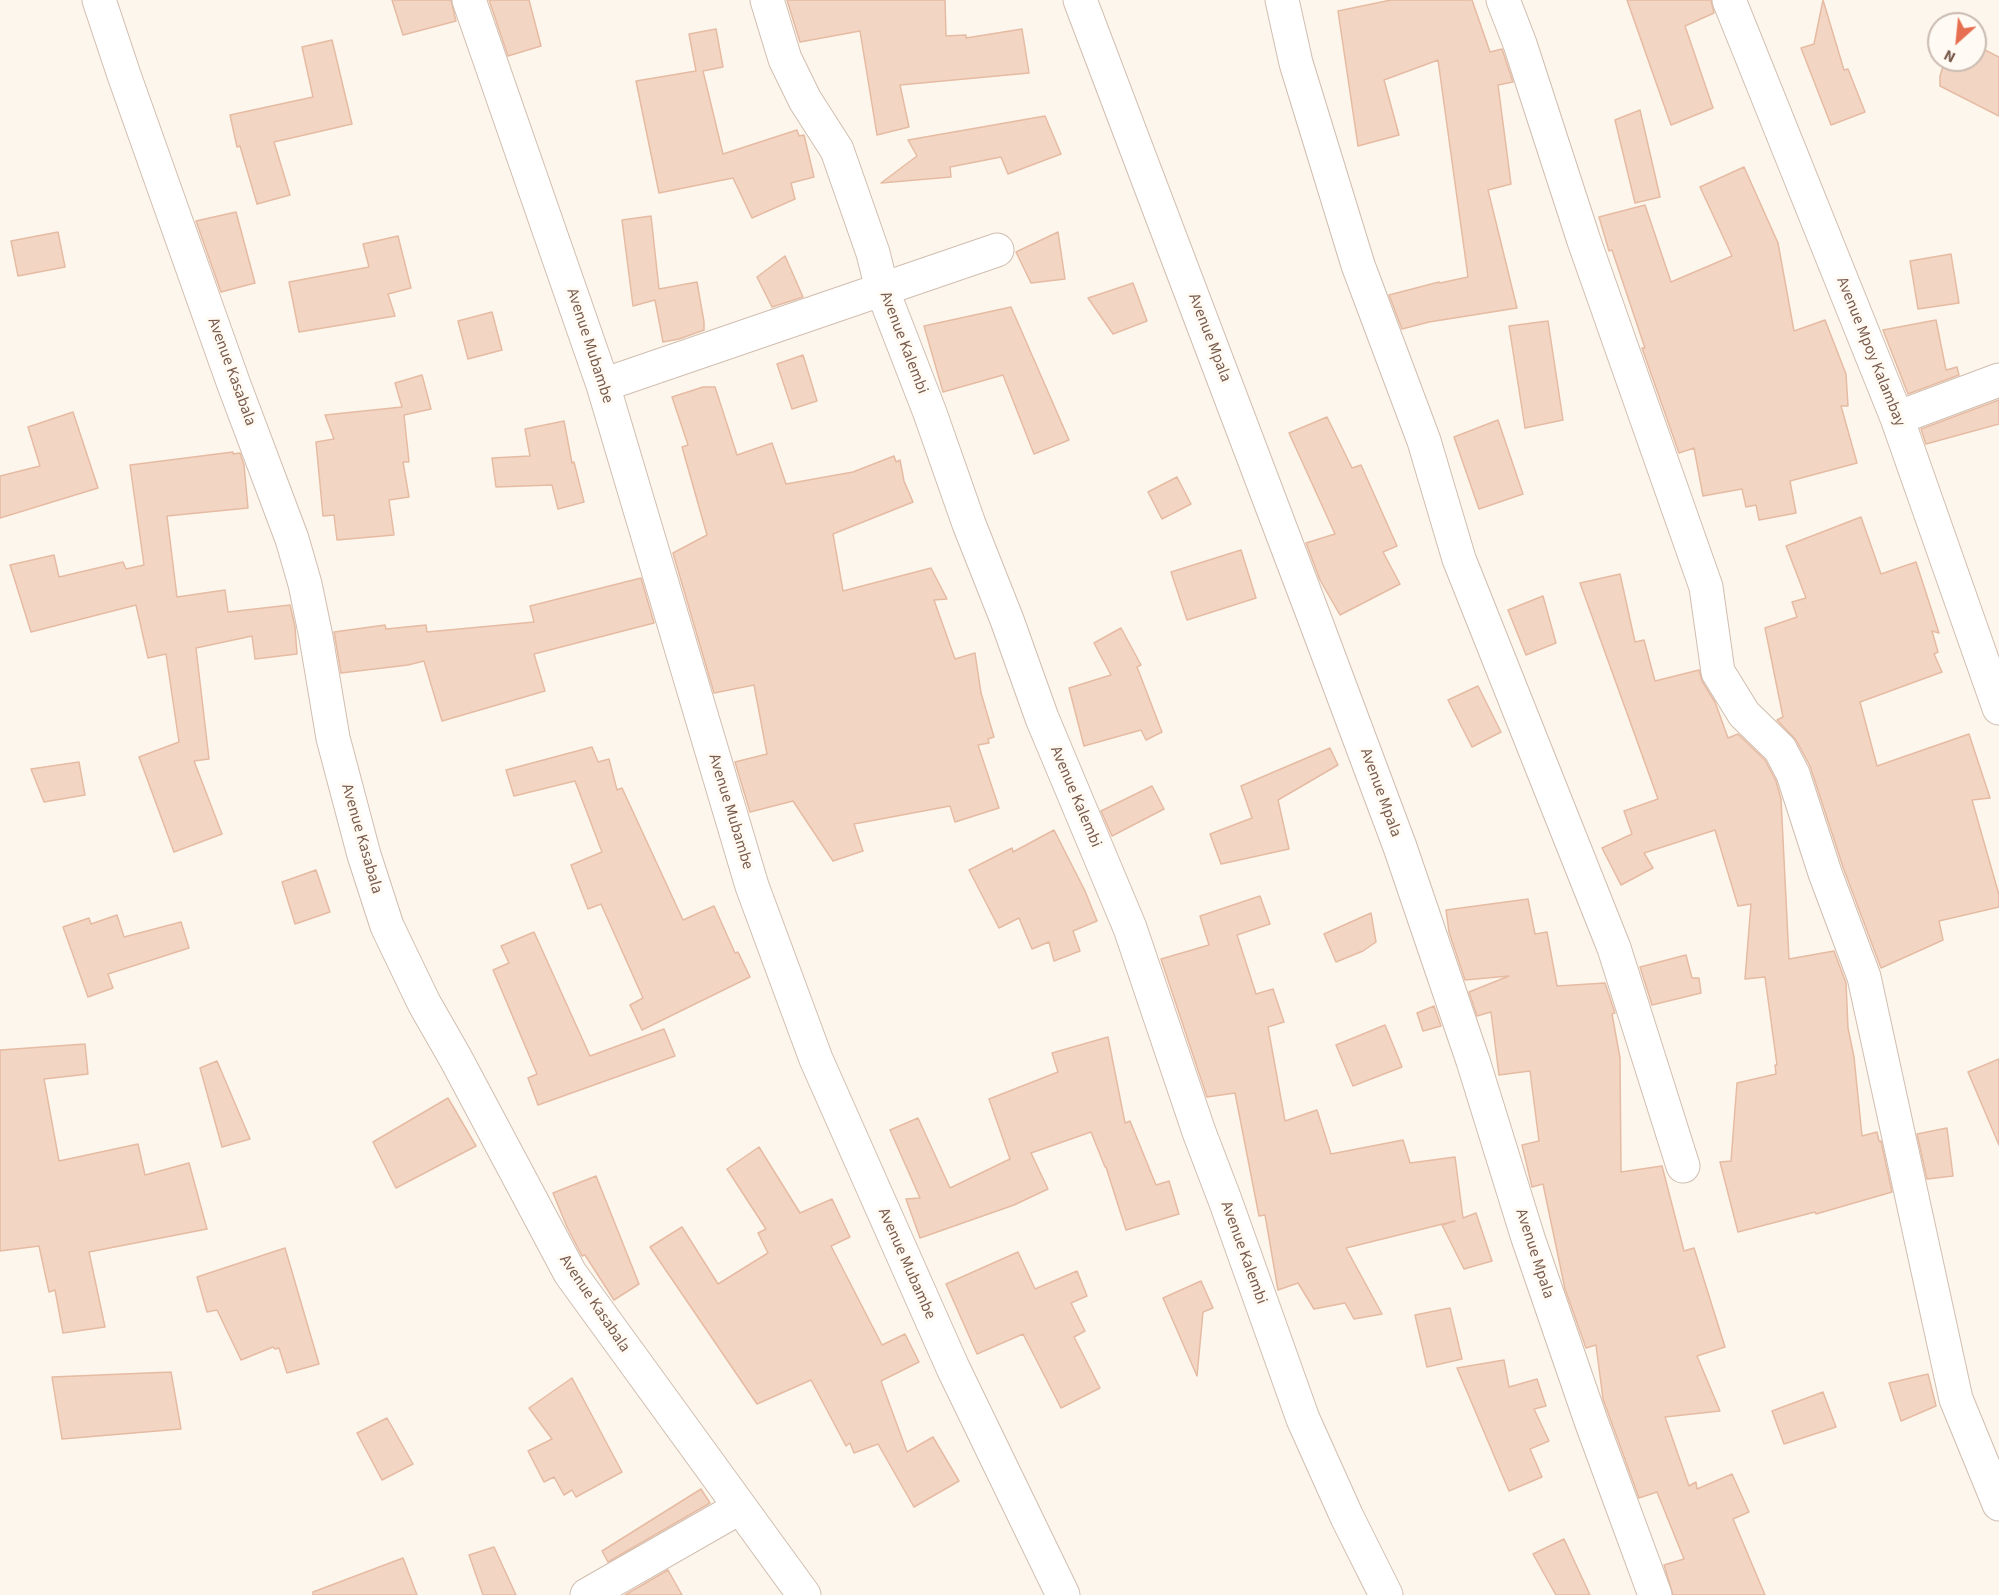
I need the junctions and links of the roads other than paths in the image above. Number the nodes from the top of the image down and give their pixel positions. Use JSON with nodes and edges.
{"nodes":[{"id":1,"x":99,"y":0,"type":"edge"},
{"id":2,"x":469,"y":0,"type":"edge"},
{"id":3,"x":767,"y":0,"type":"edge"},
{"id":4,"x":1080,"y":0,"type":"edge"},
{"id":5,"x":1282,"y":0,"type":"edge"},
{"id":6,"x":1503,"y":0,"type":"edge"},
{"id":7,"x":1729,"y":0,"type":"edge"},
{"id":8,"x":997,"y":250,"type":"dead end"},
{"id":9,"x":882,"y":290,"type":"junction"},
{"id":10,"x":1999,"y":380,"type":"edge"},
{"id":11,"x":603,"y":385,"type":"junction"},
{"id":12,"x":1897,"y":418,"type":"junction"},
{"id":13,"x":1999,"y":708,"type":"edge"},
{"id":14,"x":1683,"y":1166,"type":"dead end"},
{"id":15,"x":1999,"y":1504,"type":"edge"},
{"id":16,"x":739,"y":1508,"type":"junction"},
{"id":17,"x":587,"y":1595,"type":"edge"},
{"id":18,"x":804,"y":1595,"type":"edge"},
{"id":19,"x":1063,"y":1595,"type":"edge"},
{"id":20,"x":1386,"y":1595,"type":"edge"},
{"id":21,"x":1655,"y":1595,"type":"edge"}],
"edges":[{"from":1,"to":16,"type":"street","name":"Avenue Kasabala"},
{"from":2,"to":11,"type":"street","name":"Avenue Mubambe"},
{"from":3,"to":9,"type":"street","name":"Avenue Kalembi"},
{"from":4,"to":21,"type":"street","name":"Avenue Mpala"},
{"from":5,"to":14,"type":"street"},
{"from":6,"to":15,"type":"street"},
{"from":7,"to":12,"type":"street","name":"Avenue Mpoy Kalambay"},
{"from":8,"to":9,"type":"street"},
{"from":9,"to":11,"type":"street"},
{"from":9,"to":20,"type":"street","name":"Avenue Kalembi"},
{"from":10,"to":12,"type":"street"},
{"from":11,"to":19,"type":"street","name":"Avenue Mubambe"},
{"from":12,"to":13,"type":"street","name":"Avenue Mpoy Kalambay"},
{"from":16,"to":17,"type":"street"},
{"from":16,"to":18,"type":"street","name":"Avenue Kasabala"}]}
